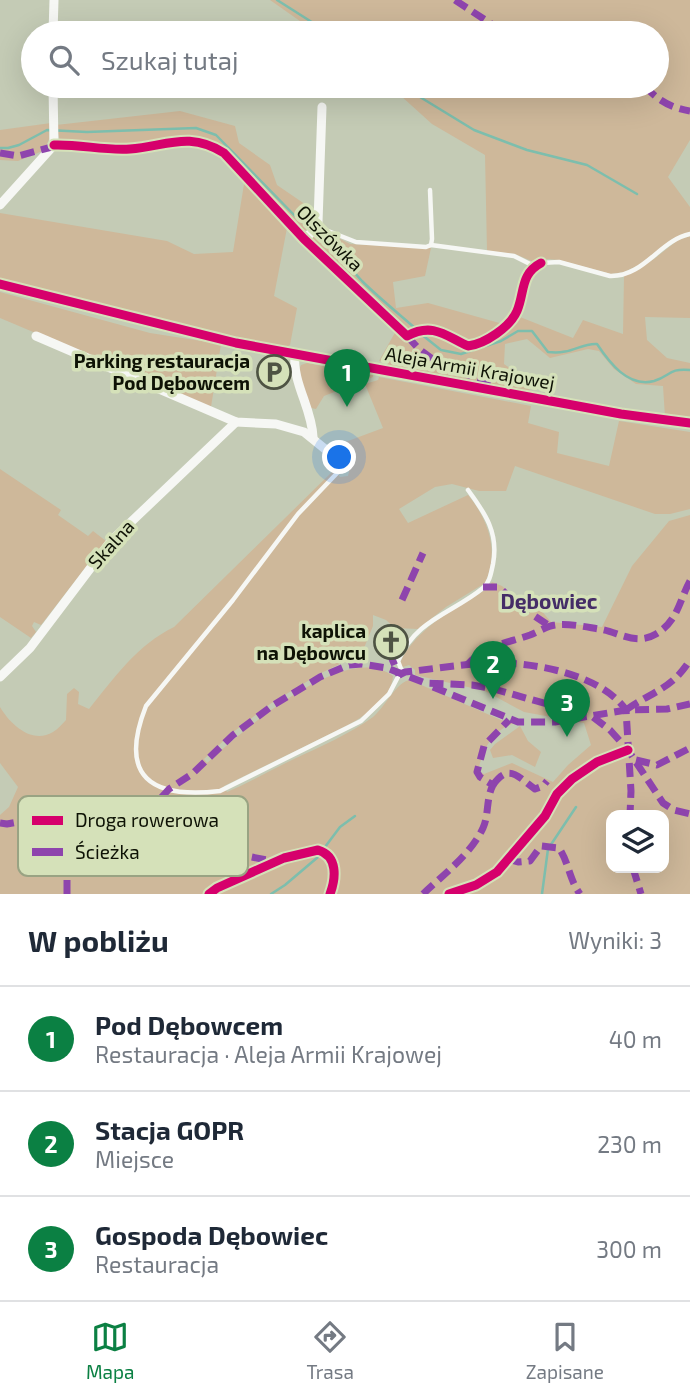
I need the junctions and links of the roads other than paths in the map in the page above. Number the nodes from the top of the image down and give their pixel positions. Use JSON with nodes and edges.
{"nodes":[{"id":1,"x":54,"y":0,"type":"edge"},
{"id":2,"x":53,"y":21,"type":"edge"},
{"id":3,"x":53,"y":98,"type":"edge"},
{"id":4,"x":322,"y":107,"type":"dead end"},
{"id":5,"x":54,"y":135,"type":"junction"},
{"id":6,"x":430,"y":190,"type":"dead end"},
{"id":7,"x":0,"y":205,"type":"edge"},
{"id":8,"x":317,"y":228,"type":"junction"},
{"id":9,"x":690,"y":234,"type":"edge"},
{"id":10,"x":306,"y":237,"type":"junction"},
{"id":11,"x":430,"y":245,"type":"junction"},
{"id":12,"x":538,"y":264,"type":"junction"},
{"id":13,"x":0,"y":284,"type":"edge"},
{"id":14,"x":36,"y":336,"type":"dead end"},
{"id":15,"x":295,"y":354,"type":"junction"},
{"id":16,"x":236,"y":422,"type":"junction"},
{"id":17,"x":690,"y":423,"type":"edge"},
{"id":18,"x":313,"y":437,"type":"junction"},
{"id":19,"x":330,"y":453,"type":"joint"},
{"id":20,"x":468,"y":490,"type":"dead end"},
{"id":21,"x":0,"y":677,"type":"edge"}],
"edges":[{"from":1,"to":2,"type":"street"},
{"from":3,"to":5,"type":"street"},
{"from":4,"to":8,"type":"street"},
{"from":5,"to":7,"type":"street"},
{"from":5,"to":10,"type":"street","name":"Olszówka"},
{"from":6,"to":11,"type":"lane"},
{"from":8,"to":10,"type":"street"},
{"from":8,"to":11,"type":"lane"},
{"from":9,"to":12,"type":"lane"},
{"from":10,"to":12,"type":"street","name":"Olszówka"},
{"from":11,"to":12,"type":"lane"},
{"from":13,"to":15,"type":"street","name":"Aleja Armii Krajowej"},
{"from":14,"to":16,"type":"street"},
{"from":15,"to":17,"type":"street","name":"Aleja Armii Krajowej"},
{"from":15,"to":18,"type":"street"},
{"from":16,"to":18,"type":"street"},
{"from":16,"to":21,"type":"street","name":"Skalna"},
{"from":18,"to":19,"type":"street"},
{"from":19,"to":20,"type":"lane"}]}
